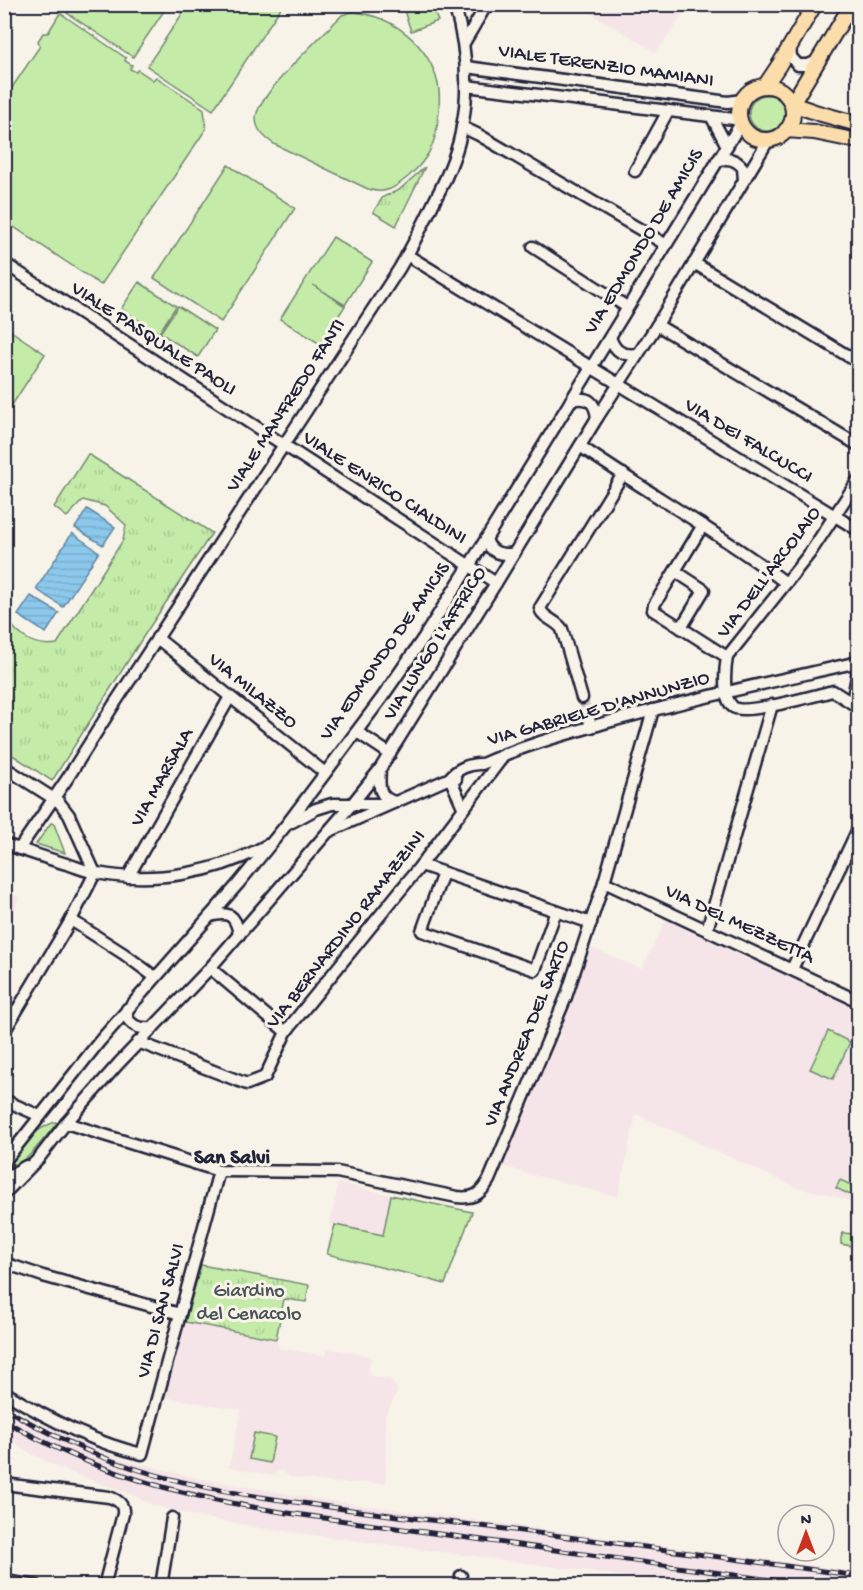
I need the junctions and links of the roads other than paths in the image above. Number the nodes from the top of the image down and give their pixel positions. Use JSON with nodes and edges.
{"nodes":[{"id":1,"x":454,"y":4,"type":"edge"},
{"id":2,"x":488,"y":4,"type":"edge"},
{"id":3,"x":815,"y":4,"type":"edge"},
{"id":4,"x":852,"y":4,"type":"edge"},
{"id":5,"x":464,"y":43,"type":"junction"},
{"id":6,"x":790,"y":46,"type":"junction"},
{"id":7,"x":817,"y":61,"type":"junction"},
{"id":8,"x":466,"y":67,"type":"junction"},
{"id":9,"x":466,"y":86,"type":"junction"},
{"id":10,"x":765,"y":86,"type":"junction"},
{"id":11,"x":742,"y":100,"type":"junction"},
{"id":12,"x":792,"y":104,"type":"junction"},
{"id":13,"x":668,"y":111,"type":"junction"},
{"id":14,"x":711,"y":116,"type":"junction"},
{"id":15,"x":741,"y":122,"type":"junction"},
{"id":16,"x":858,"y":124,"type":"edge"},
{"id":17,"x":462,"y":127,"type":"junction"},
{"id":18,"x":786,"y":130,"type":"junction"},
{"id":19,"x":769,"y":139,"type":"junction"},
{"id":20,"x":858,"y":141,"type":"edge"},
{"id":21,"x":727,"y":146,"type":"junction"},
{"id":22,"x":717,"y":161,"type":"junction"},
{"id":23,"x":635,"y":171,"type":"dead end"},
{"id":24,"x":744,"y":180,"type":"junction"},
{"id":25,"x":665,"y":244,"type":"junction"},
{"id":26,"x":533,"y":247,"type":"dead end"},
{"id":27,"x":407,"y":255,"type":"junction"},
{"id":28,"x":4,"y":263,"type":"edge"},
{"id":29,"x":694,"y":263,"type":"junction"},
{"id":30,"x":627,"y":307,"type":"junction"},
{"id":31,"x":657,"y":325,"type":"junction"},
{"id":32,"x":609,"y":337,"type":"junction"},
{"id":33,"x":638,"y":354,"type":"junction"},
{"id":34,"x":858,"y":362,"type":"edge"},
{"id":35,"x":591,"y":367,"type":"junction"},
{"id":36,"x":619,"y":384,"type":"junction"},
{"id":37,"x":571,"y":400,"type":"junction"},
{"id":38,"x":597,"y":418,"type":"junction"},
{"id":39,"x":283,"y":445,"type":"junction"},
{"id":40,"x":580,"y":446,"type":"junction"},
{"id":41,"x":858,"y":446,"type":"edge"},
{"id":42,"x":623,"y":474,"type":"junction"},
{"id":43,"x":858,"y":480,"type":"edge"},
{"id":44,"x":836,"y":517,"type":"junction"},
{"id":45,"x":703,"y":525,"type":"junction"},
{"id":46,"x":858,"y":530,"type":"edge"},
{"id":47,"x":486,"y":539,"type":"junction"},
{"id":48,"x":514,"y":553,"type":"junction"},
{"id":49,"x":469,"y":566,"type":"junction"},
{"id":50,"x":675,"y":571,"type":"junction"},
{"id":51,"x":496,"y":583,"type":"junction"},
{"id":52,"x":786,"y":583,"type":"junction"},
{"id":53,"x":681,"y":628,"type":"junction"},
{"id":54,"x":157,"y":638,"type":"junction"},
{"id":55,"x":727,"y":657,"type":"junction"},
{"id":56,"x":858,"y":662,"type":"edge"},
{"id":57,"x":858,"y":671,"type":"edge"},
{"id":58,"x":726,"y":691,"type":"junction"},
{"id":59,"x":230,"y":697,"type":"junction"},
{"id":60,"x":582,"y":698,"type":"tunnel mouth"},
{"id":61,"x":772,"y":705,"type":"junction"},
{"id":62,"x":855,"y":705,"type":"edge"},
{"id":63,"x":653,"y":710,"type":"junction"},
{"id":64,"x":588,"y":715,"type":"tunnel mouth"},
{"id":65,"x":591,"y":727,"type":"junction"},
{"id":66,"x":357,"y":732,"type":"junction"},
{"id":67,"x":390,"y":754,"type":"junction"},
{"id":68,"x":505,"y":754,"type":"junction"},
{"id":69,"x":4,"y":767,"type":"edge"},
{"id":70,"x":380,"y":769,"type":"junction"},
{"id":71,"x":325,"y":773,"type":"junction"},
{"id":72,"x":450,"y":778,"type":"junction"},
{"id":73,"x":53,"y":799,"type":"junction"},
{"id":74,"x":396,"y":802,"type":"junction"},
{"id":75,"x":352,"y":804,"type":"junction"},
{"id":76,"x":463,"y":807,"type":"junction"},
{"id":77,"x":287,"y":824,"type":"junction"},
{"id":78,"x":858,"y":829,"type":"edge"},
{"id":79,"x":327,"y":833,"type":"junction"},
{"id":80,"x":273,"y":842,"type":"junction"},
{"id":81,"x":4,"y":844,"type":"edge"},
{"id":82,"x":19,"y":849,"type":"junction"},
{"id":83,"x":224,"y":864,"type":"junction"},
{"id":84,"x":421,"y":865,"type":"junction"},
{"id":85,"x":94,"y":873,"type":"junction"},
{"id":86,"x":443,"y":873,"type":"junction"},
{"id":87,"x":244,"y":875,"type":"junction"},
{"id":88,"x":128,"y":877,"type":"junction"},
{"id":89,"x":604,"y":882,"type":"junction"},
{"id":90,"x":556,"y":911,"type":"junction"},
{"id":91,"x":210,"y":916,"type":"junction"},
{"id":92,"x":71,"y":920,"type":"junction"},
{"id":93,"x":591,"y":924,"type":"junction"},
{"id":94,"x":707,"y":930,"type":"junction"},
{"id":95,"x":239,"y":935,"type":"junction"},
{"id":96,"x":210,"y":968,"type":"junction"},
{"id":97,"x":792,"y":969,"type":"junction"},
{"id":98,"x":155,"y":977,"type":"junction"},
{"id":99,"x":858,"y":1001,"type":"edge"},
{"id":100,"x":127,"y":1009,"type":"junction"},
{"id":101,"x":153,"y":1028,"type":"junction"},
{"id":102,"x":4,"y":1032,"type":"edge"},
{"id":103,"x":286,"y":1032,"type":"junction"},
{"id":104,"x":138,"y":1042,"type":"junction"},
{"id":105,"x":4,"y":1100,"type":"edge"},
{"id":106,"x":40,"y":1116,"type":"junction"},
{"id":107,"x":66,"y":1123,"type":"junction"},
{"id":108,"x":39,"y":1158,"type":"junction"},
{"id":109,"x":4,"y":1162,"type":"edge"},
{"id":110,"x":218,"y":1174,"type":"junction"},
{"id":111,"x":4,"y":1176,"type":"edge"},
{"id":112,"x":7,"y":1192,"type":"edge"},
{"id":113,"x":4,"y":1204,"type":"edge"},
{"id":114,"x":4,"y":1263,"type":"edge"},
{"id":115,"x":180,"y":1314,"type":"junction"},
{"id":116,"x":4,"y":1392,"type":"edge"},
{"id":117,"x":4,"y":1484,"type":"edge"},
{"id":118,"x":172,"y":1518,"type":"dead end"},
{"id":119,"x":4,"y":1581,"type":"edge"},
{"id":120,"x":37,"y":1586,"type":"edge"},
{"id":121,"x":104,"y":1586,"type":"edge"},
{"id":122,"x":161,"y":1586,"type":"edge"}],
"edges":[{"from":1,"to":5,"type":"street","name":"VIALE MANFREDO FANTI"},
{"from":2,"to":5,"type":"street"},
{"from":3,"to":6,"type":"main road"},
{"from":4,"to":7,"type":"main road"},
{"from":5,"to":8,"type":"street","name":"VIALE MANFREDO FANTI"},
{"from":6,"to":7,"type":"street"},
{"from":6,"to":10,"type":"main road"},
{"from":7,"to":12,"type":"main road"},
{"from":8,"to":9,"type":"street","name":"VIALE MANFREDO FANTI"},
{"from":8,"to":11,"type":"street","name":"VIALE TERENZIO MAMIANI"},
{"from":9,"to":13,"type":"street","name":"VIALE TERENZIO MAMIANI"},
{"from":9,"to":17,"type":"street","name":"VIALE MANFREDO FANTI"},
{"from":10,"to":11,"type":"main road"},
{"from":10,"to":12,"type":"main road"},
{"from":11,"to":15,"type":"main road"},
{"from":12,"to":16,"type":"main road"},
{"from":12,"to":18,"type":"main road"},
{"from":13,"to":14,"type":"street","name":"VIALE TERENZIO MAMIANI"},
{"from":13,"to":23,"type":"street"},
{"from":14,"to":15,"type":"street","name":"VIALE TERENZIO MAMIANI"},
{"from":14,"to":21,"type":"street","name":"VIALE TERENZIO MAMIANI"},
{"from":15,"to":19,"type":"main road"},
{"from":15,"to":21,"type":"street","name":"VIA EDMONDO DE AMICIS"},
{"from":17,"to":25,"type":"street"},
{"from":17,"to":27,"type":"street","name":"VIALE MANFREDO FANTI"},
{"from":18,"to":19,"type":"main road"},
{"from":18,"to":20,"type":"main road"},
{"from":19,"to":24,"type":"street","name":"VIA LUNGO L'AFFRICO"},
{"from":21,"to":22,"type":"street","name":"VIA EDMONDO DE AMICIS"},
{"from":22,"to":24,"type":"street"},
{"from":22,"to":25,"type":"street","name":"VIA EDMONDO DE AMICIS"},
{"from":24,"to":29,"type":"street","name":"VIA LUNGO L'AFFRICO"},
{"from":25,"to":30,"type":"street","name":"VIA EDMONDO DE AMICIS"},
{"from":26,"to":30,"type":"street"},
{"from":27,"to":35,"type":"street","name":"VIA DEI FALCUCCI"},
{"from":27,"to":39,"type":"street","name":"VIALE MANFREDO FANTI"},
{"from":28,"to":39,"type":"street","name":"VIALE PASQUALE PAOLI"},
{"from":29,"to":31,"type":"street","name":"VIA LUNGO L'AFFRICO"},
{"from":29,"to":34,"type":"street"},
{"from":30,"to":32,"type":"street","name":"VIA EDMONDO DE AMICIS"},
{"from":31,"to":33,"type":"street","name":"VIA LUNGO L'AFFRICO"},
{"from":31,"to":41,"type":"street"},
{"from":32,"to":33,"type":"street"},
{"from":32,"to":35,"type":"street","name":"VIA EDMONDO DE AMICIS"},
{"from":33,"to":36,"type":"street","name":"VIA LUNGO L'AFFRICO"},
{"from":35,"to":36,"type":"street","name":"VIA DEI FALCUCCI"},
{"from":35,"to":37,"type":"street","name":"VIA EDMONDO DE AMICIS"},
{"from":36,"to":38,"type":"street","name":"VIA LUNGO L'AFFRICO"},
{"from":36,"to":44,"type":"street","name":"VIA DEI FALCUCCI"},
{"from":37,"to":38,"type":"street"},
{"from":37,"to":47,"type":"street","name":"VIA EDMONDO DE AMICIS"},
{"from":38,"to":40,"type":"street","name":"VIA LUNGO L'AFFRICO"},
{"from":39,"to":49,"type":"street","name":"VIALE ENRICO CIALDINI"},
{"from":39,"to":54,"type":"street","name":"VIALE MANFREDO FANTI"},
{"from":40,"to":42,"type":"street"},
{"from":40,"to":48,"type":"street","name":"VIA LUNGO L'AFFRICO"},
{"from":42,"to":45,"type":"street"},
{"from":42,"to":60,"type":"street"},
{"from":43,"to":44,"type":"street","name":"VIA DELL'ARCOLAIO"},
{"from":44,"to":46,"type":"street","name":"VIA DEI FALCUCCI"},
{"from":44,"to":52,"type":"street","name":"VIA DELL'ARCOLAIO"},
{"from":45,"to":50,"type":"street"},
{"from":45,"to":52,"type":"street"},
{"from":47,"to":48,"type":"street","name":"VIA LUNGO L'AFFRICO"},
{"from":47,"to":49,"type":"street","name":"VIA EDMONDO DE AMICIS"},
{"from":48,"to":51,"type":"street","name":"VIA LUNGO L'AFFRICO"},
{"from":49,"to":51,"type":"street","name":"VIALE ENRICO CIALDINI"},
{"from":49,"to":66,"type":"street","name":"VIA EDMONDO DE AMICIS"},
{"from":50,"to":53,"type":"street"},
{"from":50,"to":53,"type":"street"},
{"from":51,"to":67,"type":"street","name":"VIA LUNGO L'AFFRICO"},
{"from":52,"to":55,"type":"street","name":"VIA DELL'ARCOLAIO"},
{"from":53,"to":55,"type":"street"},
{"from":54,"to":59,"type":"street","name":"VIA MILAZZO"},
{"from":54,"to":73,"type":"street","name":"VIALE MANFREDO FANTI"},
{"from":55,"to":58,"type":"street","name":"VIA DELL'ARCOLAIO"},
{"from":56,"to":58,"type":"street","name":"VIA GABRIELE D'ANNUNZIO"},
{"from":57,"to":62,"type":"street"},
{"from":58,"to":61,"type":"street","name":"VIA GABRIELE D'ANNUNZIO"},
{"from":58,"to":63,"type":"street","name":"VIA GABRIELE D'ANNUNZIO"},
{"from":59,"to":71,"type":"street","name":"VIA MILAZZO"},
{"from":59,"to":88,"type":"street","name":"VIA MARSALA"},
{"from":61,"to":62,"type":"street","name":"VIA GABRIELE D'ANNUNZIO"},
{"from":61,"to":94,"type":"street"},
{"from":63,"to":65,"type":"street","name":"VIA GABRIELE D'ANNUNZIO"},
{"from":63,"to":89,"type":"street","name":"VIA ANDREA DEL SARTO"},
{"from":64,"to":65,"type":"street"},
{"from":65,"to":68,"type":"street","name":"VIA GABRIELE D'ANNUNZIO"},
{"from":66,"to":67,"type":"street","name":"VIA LUNGO L'AFFRICO"},
{"from":66,"to":71,"type":"street","name":"VIA EDMONDO DE AMICIS"},
{"from":67,"to":70,"type":"street","name":"VIA LUNGO L'AFFRICO"},
{"from":68,"to":72,"type":"street","name":"VIA GABRIELE D'ANNUNZIO"},
{"from":68,"to":76,"type":"street","name":"VIA BERNARDINO RAMAZZINI"},
{"from":69,"to":73,"type":"street"},
{"from":70,"to":74,"type":"street"},
{"from":70,"to":75,"type":"street","name":"VIA LUNGO L'AFFRICO"},
{"from":71,"to":77,"type":"street","name":"VIA EDMONDO DE AMICIS"},
{"from":72,"to":74,"type":"street","name":"VIA GABRIELE D'ANNUNZIO"},
{"from":72,"to":76,"type":"street"},
{"from":73,"to":82,"type":"street","name":"VIALE MANFREDO FANTI"},
{"from":73,"to":85,"type":"street"},
{"from":74,"to":75,"type":"street","name":"VIA GABRIELE D'ANNUNZIO"},
{"from":74,"to":79,"type":"street","name":"VIA GABRIELE D'ANNUNZIO"},
{"from":75,"to":77,"type":"street"},
{"from":75,"to":79,"type":"street","name":"VIA LUNGO L'AFFRICO"},
{"from":76,"to":84,"type":"street","name":"VIA BERNARDINO RAMAZZINI"},
{"from":77,"to":80,"type":"street","name":"VIA EDMONDO DE AMICIS"},
{"from":78,"to":97,"type":"street"},
{"from":79,"to":95,"type":"street","name":"VIA LUNGO L'AFFRICO"},
{"from":80,"to":83,"type":"street"},
{"from":80,"to":87,"type":"street","name":"VIA EDMONDO DE AMICIS"},
{"from":81,"to":82,"type":"street"},
{"from":82,"to":85,"type":"street"},
{"from":83,"to":87,"type":"street"},
{"from":83,"to":88,"type":"street"},
{"from":84,"to":86,"type":"street"},
{"from":84,"to":103,"type":"street","name":"VIA BERNARDINO RAMAZZINI"},
{"from":85,"to":88,"type":"street"},
{"from":85,"to":92,"type":"street"},
{"from":86,"to":90,"type":"street"},
{"from":86,"to":90,"type":"street"},
{"from":87,"to":91,"type":"street","name":"VIA EDMONDO DE AMICIS"},
{"from":89,"to":93,"type":"street","name":"VIA ANDREA DEL SARTO"},
{"from":89,"to":94,"type":"street","name":"VIA DEL MEZZETTA"},
{"from":90,"to":93,"type":"street"},
{"from":91,"to":95,"type":"street"},
{"from":91,"to":98,"type":"street","name":"VIA EDMONDO DE AMICIS"},
{"from":92,"to":98,"type":"street"},
{"from":92,"to":102,"type":"street"},
{"from":93,"to":110,"type":"street","name":"VIA ANDREA DEL SARTO"},
{"from":94,"to":97,"type":"street","name":"VIA DEL MEZZETTA"},
{"from":95,"to":96,"type":"street","name":"VIA LUNGO L'AFFRICO"},
{"from":96,"to":101,"type":"street","name":"VIA LUNGO L'AFFRICO"},
{"from":96,"to":103,"type":"street"},
{"from":97,"to":99,"type":"street","name":"VIA DEL MEZZETTA"},
{"from":98,"to":100,"type":"street","name":"VIA EDMONDO DE AMICIS"},
{"from":100,"to":101,"type":"street"},
{"from":100,"to":106,"type":"street","name":"VIA EDMONDO DE AMICIS"},
{"from":101,"to":104,"type":"street","name":"VIA LUNGO L'AFFRICO"},
{"from":103,"to":104,"type":"street","name":"VIA BERNARDINO RAMAZZINI"},
{"from":104,"to":107,"type":"street","name":"VIA LUNGO L'AFFRICO"},
{"from":105,"to":106,"type":"street"},
{"from":106,"to":109,"type":"street","name":"VIA EDMONDO DE AMICIS"},
{"from":107,"to":108,"type":"street","name":"VIA LUNGO L'AFFRICO"},
{"from":107,"to":110,"type":"street","name":"VIA ANDREA DEL SARTO"},
{"from":108,"to":111,"type":"street","name":"VIA LUNGO L'AFFRICO"},
{"from":108,"to":112,"type":"street","name":"VIA LUNGO L'AFFRICO"},
{"from":110,"to":115,"type":"street","name":"VIA DI SAN SALVI"},
{"from":112,"to":113,"type":"street","name":"VIA LUNGO L'AFFRICO"},
{"from":114,"to":115,"type":"street"},
{"from":115,"to":116,"type":"street","name":"VIA DI SAN SALVI"},
{"from":117,"to":121,"type":"street"},
{"from":118,"to":122,"type":"street"},
{"from":119,"to":120,"type":"street"}]}
